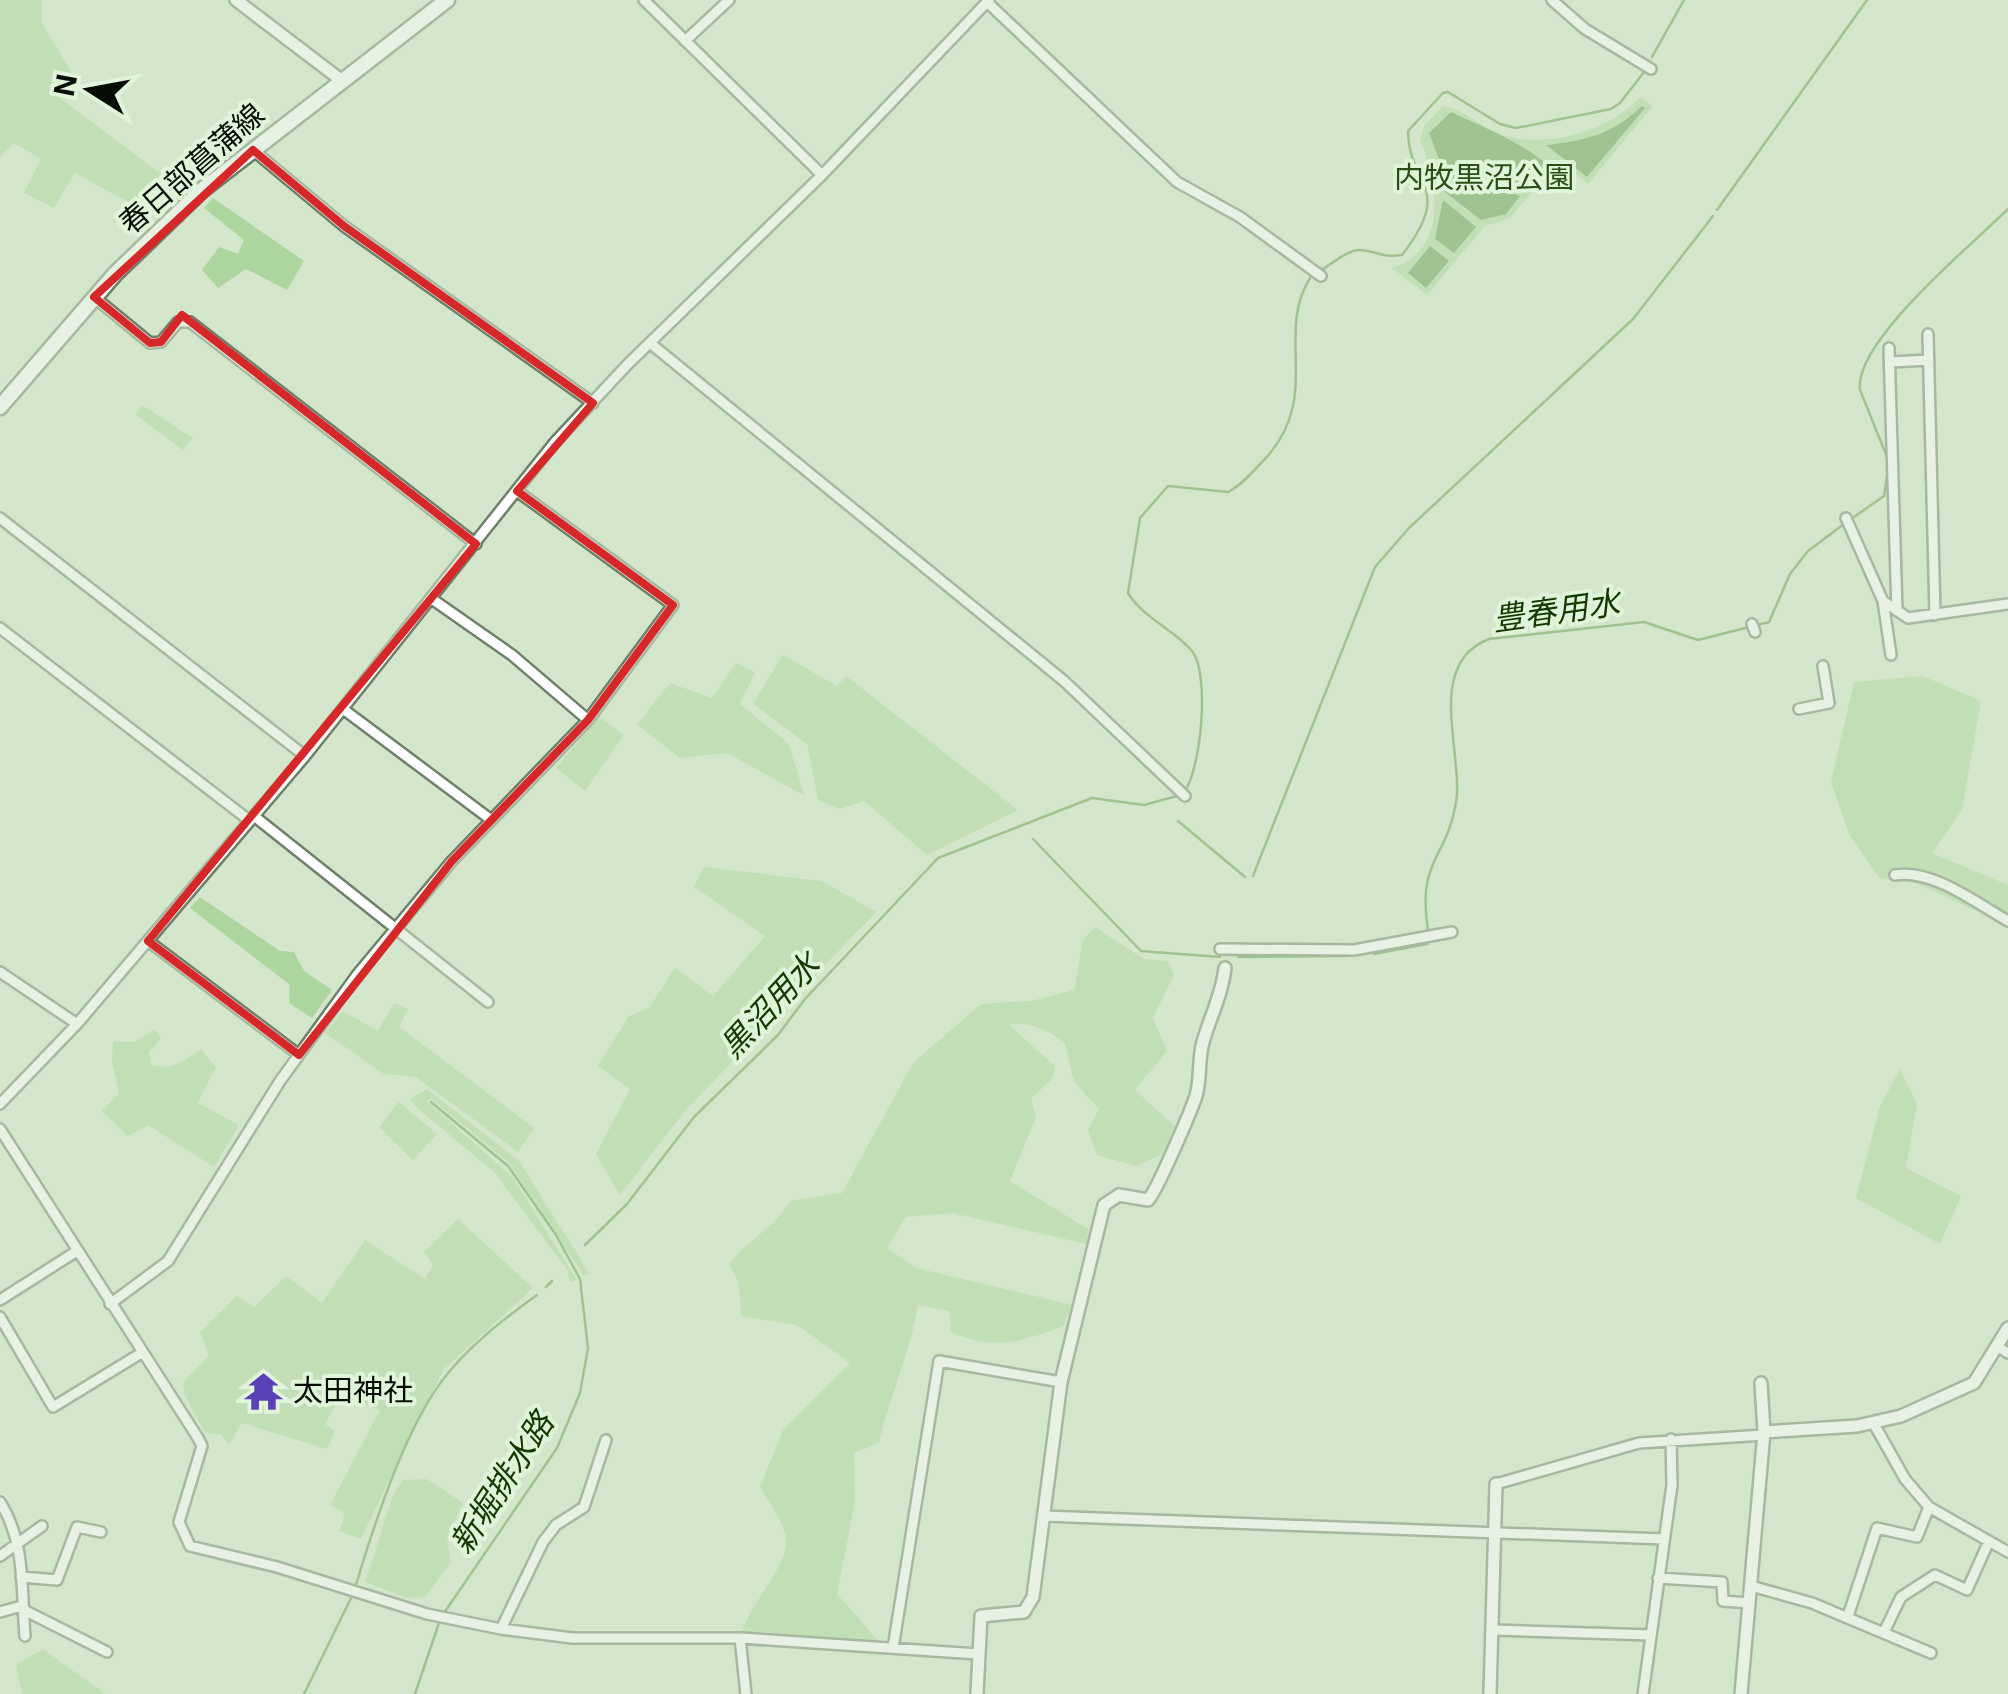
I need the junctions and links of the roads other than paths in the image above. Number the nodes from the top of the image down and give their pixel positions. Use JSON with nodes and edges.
{"nodes":[{"id":1,"x":236,"y":0,"type":"edge"},
{"id":2,"x":447,"y":0,"type":"edge"},
{"id":3,"x":644,"y":0,"type":"edge"},
{"id":4,"x":729,"y":0,"type":"edge"},
{"id":5,"x":1552,"y":0,"type":"edge"},
{"id":6,"x":988,"y":1,"type":"edge"},
{"id":7,"x":686,"y":41,"type":"junction"},
{"id":8,"x":1652,"y":69,"type":"dead end"},
{"id":9,"x":341,"y":80,"type":"junction"},
{"id":10,"x":253,"y":150,"type":"junction"},
{"id":11,"x":822,"y":176,"type":"junction"},
{"id":12,"x":1321,"y":276,"type":"dead end"},
{"id":13,"x":94,"y":297,"type":"junction"},
{"id":14,"x":1928,"y":334,"type":"dead end"},
{"id":15,"x":650,"y":343,"type":"junction"},
{"id":16,"x":1889,"y":348,"type":"dead end"},
{"id":17,"x":1929,"y":360,"type":"junction"},
{"id":18,"x":1890,"y":362,"type":"junction"},
{"id":19,"x":592,"y":403,"type":"junction"},
{"id":20,"x":0,"y":407,"type":"edge"},
{"id":21,"x":517,"y":491,"type":"junction"},
{"id":22,"x":0,"y":518,"type":"edge"},
{"id":23,"x":1848,"y":523,"type":"dead end"},
{"id":24,"x":476,"y":544,"type":"junction"},
{"id":25,"x":432,"y":599,"type":"junction"},
{"id":26,"x":1883,"y":602,"type":"junction"},
{"id":27,"x":2008,"y":604,"type":"edge"},
{"id":28,"x":1897,"y":611,"type":"junction"},
{"id":29,"x":1935,"y":614,"type":"junction"},
{"id":30,"x":0,"y":628,"type":"edge"},
{"id":31,"x":1892,"y":655,"type":"dead end"},
{"id":32,"x":1823,"y":666,"type":"dead end"},
{"id":33,"x":343,"y":709,"type":"junction"},
{"id":34,"x":1799,"y":709,"type":"dead end"},
{"id":35,"x":588,"y":720,"type":"junction"},
{"id":36,"x":305,"y":756,"type":"junction"},
{"id":37,"x":1186,"y":796,"type":"dead end"},
{"id":38,"x":252,"y":819,"type":"junction"},
{"id":39,"x":490,"y":819,"type":"junction"},
{"id":40,"x":1895,"y":876,"type":"dead end"},
{"id":41,"x":2008,"y":921,"type":"edge"},
{"id":42,"x":394,"y":928,"type":"junction"},
{"id":43,"x":1452,"y":932,"type":"dead end"},
{"id":44,"x":148,"y":941,"type":"junction"},
{"id":45,"x":1225,"y":968,"type":"joint"},
{"id":46,"x":0,"y":972,"type":"edge"},
{"id":47,"x":488,"y":1002,"type":"dead end"},
{"id":48,"x":77,"y":1024,"type":"junction"},
{"id":49,"x":299,"y":1055,"type":"junction"},
{"id":50,"x":0,"y":1104,"type":"edge"},
{"id":51,"x":0,"y":1129,"type":"edge"},
{"id":52,"x":76,"y":1251,"type":"junction"},
{"id":53,"x":0,"y":1300,"type":"edge"},
{"id":54,"x":110,"y":1304,"type":"junction"},
{"id":55,"x":0,"y":1317,"type":"edge"},
{"id":56,"x":2008,"y":1328,"type":"edge"},
{"id":57,"x":2003,"y":1350,"type":"edge"},
{"id":58,"x":143,"y":1352,"type":"junction"},
{"id":59,"x":1061,"y":1382,"type":"junction"},
{"id":60,"x":1761,"y":1383,"type":"dead end"},
{"id":61,"x":1874,"y":1424,"type":"junction"},
{"id":62,"x":1764,"y":1434,"type":"junction"},
{"id":63,"x":1671,"y":1439,"type":"junction"},
{"id":64,"x":606,"y":1440,"type":"dead end"},
{"id":65,"x":1496,"y":1484,"type":"joint"},
{"id":66,"x":0,"y":1502,"type":"edge"},
{"id":67,"x":1929,"y":1506,"type":"junction"},
{"id":68,"x":1043,"y":1516,"type":"junction"},
{"id":69,"x":42,"y":1526,"type":"dead end"},
{"id":70,"x":101,"y":1532,"type":"dead end"},
{"id":71,"x":1495,"y":1534,"type":"junction"},
{"id":72,"x":1664,"y":1538,"type":"junction"},
{"id":73,"x":1988,"y":1540,"type":"junction"},
{"id":74,"x":19,"y":1543,"type":"junction"},
{"id":75,"x":2008,"y":1552,"type":"edge"},
{"id":76,"x":0,"y":1556,"type":"edge"},
{"id":77,"x":21,"y":1577,"type":"junction"},
{"id":78,"x":1658,"y":1578,"type":"junction"},
{"id":79,"x":1751,"y":1586,"type":"junction"},
{"id":80,"x":1749,"y":1603,"type":"junction"},
{"id":81,"x":23,"y":1610,"type":"junction"},
{"id":82,"x":0,"y":1612,"type":"edge"},
{"id":83,"x":1848,"y":1616,"type":"junction"},
{"id":84,"x":501,"y":1629,"type":"junction"},
{"id":85,"x":1492,"y":1630,"type":"junction"},
{"id":86,"x":1885,"y":1630,"type":"junction"},
{"id":87,"x":25,"y":1636,"type":"dead end"},
{"id":88,"x":1651,"y":1636,"type":"junction"},
{"id":89,"x":740,"y":1638,"type":"junction"},
{"id":90,"x":893,"y":1648,"type":"junction"},
{"id":91,"x":107,"y":1652,"type":"dead end"},
{"id":92,"x":1931,"y":1653,"type":"dead end"},
{"id":93,"x":978,"y":1654,"type":"junction"},
{"id":94,"x":746,"y":1694,"type":"edge"},
{"id":95,"x":978,"y":1694,"type":"edge"},
{"id":96,"x":1490,"y":1694,"type":"edge"},
{"id":97,"x":1643,"y":1694,"type":"edge"},
{"id":98,"x":1741,"y":1694,"type":"edge"}],
"edges":[{"from":1,"to":9,"type":"street"},
{"from":2,"to":9,"type":"main road","name":"春日部菖蒲線"},
{"from":3,"to":7,"type":"street"},
{"from":4,"to":7,"type":"street"},
{"from":5,"to":8,"type":"street"},
{"from":6,"to":11,"type":"street"},
{"from":6,"to":12,"type":"street"},
{"from":7,"to":11,"type":"street"},
{"from":9,"to":10,"type":"main road","name":"春日部菖蒲線"},
{"from":10,"to":13,"type":"main road","name":"春日部菖蒲線"},
{"from":10,"to":19,"type":"street"},
{"from":11,"to":15,"type":"street"},
{"from":13,"to":20,"type":"main road","name":"春日部菖蒲線"},
{"from":13,"to":24,"type":"street"},
{"from":14,"to":17,"type":"street"},
{"from":15,"to":19,"type":"street"},
{"from":15,"to":37,"type":"street"},
{"from":16,"to":18,"type":"street"},
{"from":17,"to":18,"type":"street"},
{"from":17,"to":29,"type":"street"},
{"from":18,"to":28,"type":"street"},
{"from":19,"to":21,"type":"street"},
{"from":21,"to":24,"type":"street"},
{"from":21,"to":35,"type":"street"},
{"from":22,"to":36,"type":"street"},
{"from":23,"to":26,"type":"street"},
{"from":24,"to":25,"type":"street"},
{"from":25,"to":33,"type":"street"},
{"from":25,"to":35,"type":"street"},
{"from":26,"to":28,"type":"street"},
{"from":26,"to":31,"type":"street"},
{"from":27,"to":29,"type":"street"},
{"from":28,"to":29,"type":"street"},
{"from":30,"to":38,"type":"street"},
{"from":32,"to":34,"type":"street"},
{"from":33,"to":36,"type":"street"},
{"from":33,"to":39,"type":"street"},
{"from":35,"to":39,"type":"street"},
{"from":36,"to":38,"type":"street"},
{"from":38,"to":42,"type":"street"},
{"from":38,"to":44,"type":"street"},
{"from":39,"to":42,"type":"street"},
{"from":40,"to":41,"type":"street"},
{"from":42,"to":47,"type":"street"},
{"from":42,"to":49,"type":"street"},
{"from":43,"to":45,"type":"street"},
{"from":44,"to":48,"type":"street"},
{"from":44,"to":49,"type":"street"},
{"from":45,"to":59,"type":"street"},
{"from":46,"to":48,"type":"street"},
{"from":48,"to":50,"type":"street"},
{"from":49,"to":54,"type":"street"},
{"from":51,"to":52,"type":"street"},
{"from":52,"to":53,"type":"street"},
{"from":52,"to":54,"type":"street"},
{"from":54,"to":58,"type":"street"},
{"from":55,"to":58,"type":"street"},
{"from":56,"to":57,"type":"street"},
{"from":57,"to":61,"type":"street"},
{"from":58,"to":84,"type":"street"},
{"from":59,"to":68,"type":"street"},
{"from":59,"to":90,"type":"street"},
{"from":60,"to":62,"type":"street"},
{"from":61,"to":62,"type":"street"},
{"from":61,"to":67,"type":"street"},
{"from":62,"to":63,"type":"street"},
{"from":62,"to":79,"type":"street"},
{"from":63,"to":65,"type":"street"},
{"from":63,"to":72,"type":"street"},
{"from":64,"to":84,"type":"street"},
{"from":65,"to":71,"type":"street"},
{"from":66,"to":74,"type":"street"},
{"from":67,"to":73,"type":"street"},
{"from":67,"to":83,"type":"street"},
{"from":68,"to":71,"type":"street"},
{"from":68,"to":93,"type":"street"},
{"from":69,"to":74,"type":"street"},
{"from":70,"to":77,"type":"street"},
{"from":71,"to":72,"type":"street"},
{"from":71,"to":85,"type":"street"},
{"from":72,"to":78,"type":"street"},
{"from":73,"to":75,"type":"street"},
{"from":73,"to":86,"type":"street"},
{"from":74,"to":76,"type":"street"},
{"from":74,"to":77,"type":"street"},
{"from":77,"to":81,"type":"street"},
{"from":78,"to":80,"type":"street"},
{"from":78,"to":88,"type":"street"},
{"from":79,"to":80,"type":"street"},
{"from":79,"to":83,"type":"street"},
{"from":80,"to":98,"type":"street"},
{"from":81,"to":82,"type":"street"},
{"from":81,"to":87,"type":"street"},
{"from":81,"to":91,"type":"street"},
{"from":83,"to":86,"type":"street"},
{"from":84,"to":89,"type":"street"},
{"from":85,"to":88,"type":"street"},
{"from":85,"to":96,"type":"street"},
{"from":86,"to":92,"type":"street"},
{"from":88,"to":97,"type":"street"},
{"from":89,"to":90,"type":"street"},
{"from":89,"to":94,"type":"street"},
{"from":90,"to":93,"type":"street"},
{"from":93,"to":95,"type":"street"}]}
